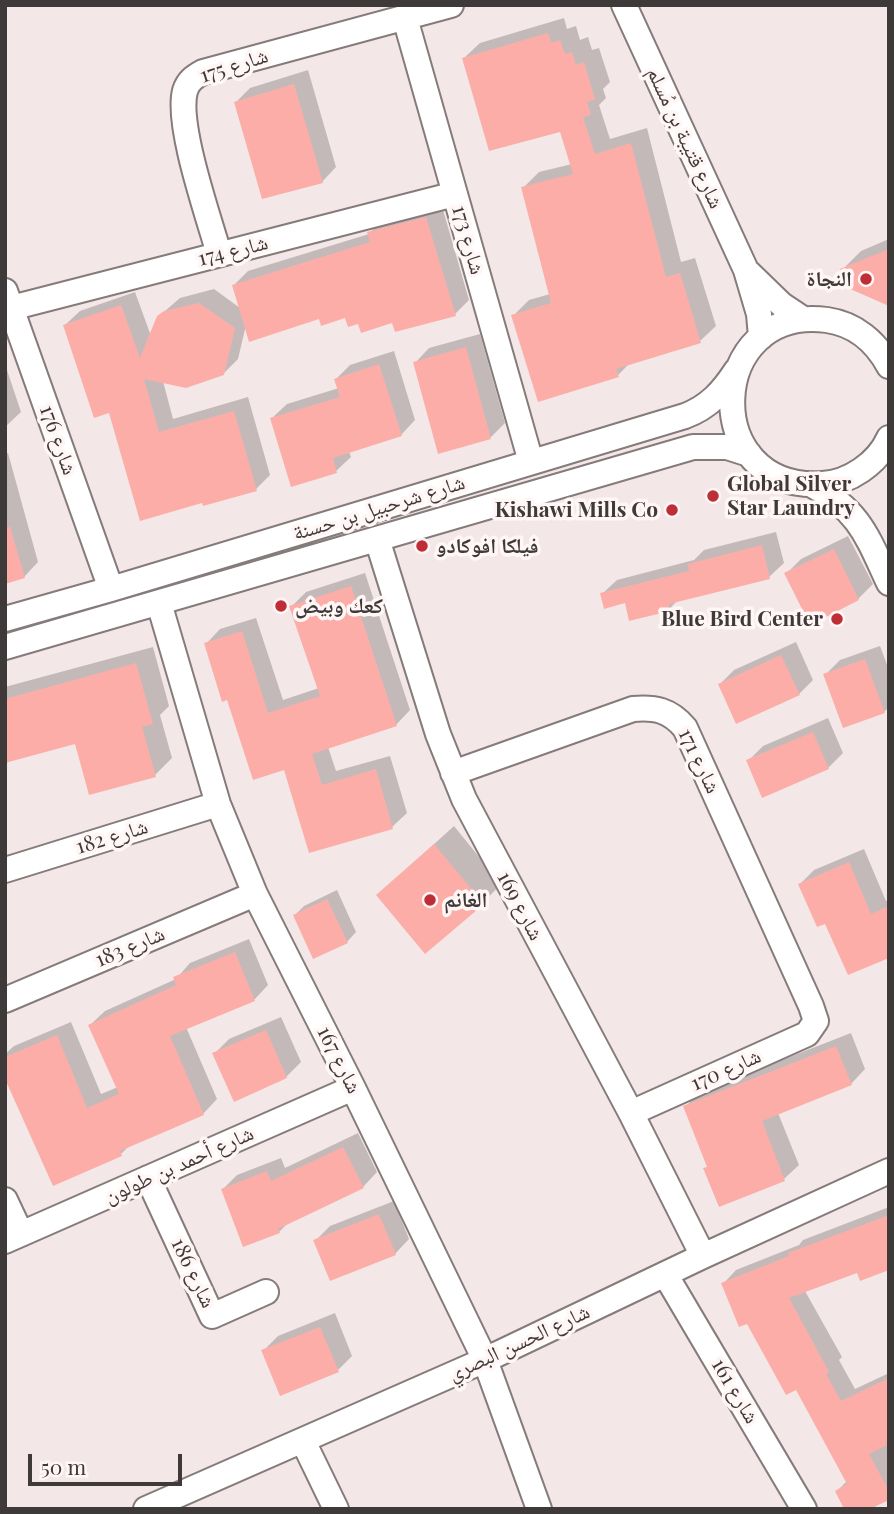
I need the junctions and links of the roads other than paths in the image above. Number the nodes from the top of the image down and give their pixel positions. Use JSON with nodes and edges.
{"nodes":[{"id":1,"x":451,"y":5,"type":"edge"},
{"id":2,"x":624,"y":5,"type":"edge"},
{"id":3,"x":405,"y":18,"type":"junction"},
{"id":4,"x":455,"y":194,"type":"junction"},
{"id":5,"x":219,"y":254,"type":"junction"},
{"id":6,"x":746,"y":270,"type":"junction"},
{"id":7,"x":8,"y":300,"type":"edge"},
{"id":8,"x":803,"y":319,"type":"junction"},
{"id":9,"x":761,"y":337,"type":"junction"},
{"id":10,"x":880,"y":343,"type":"edge"},
{"id":11,"x":889,"y":366,"type":"edge"},
{"id":12,"x":736,"y":371,"type":"junction"},
{"id":13,"x":889,"y":438,"type":"edge"},
{"id":14,"x":749,"y":454,"type":"junction"},
{"id":15,"x":531,"y":462,"type":"junction"},
{"id":16,"x":859,"y":472,"type":"junction"},
{"id":17,"x":812,"y":485,"type":"junction"},
{"id":18,"x":862,"y":525,"type":"junction"},
{"id":19,"x":377,"y":539,"type":"junction"},
{"id":20,"x":889,"y":583,"type":"edge"},
{"id":21,"x":111,"y":589,"type":"junction"},
{"id":22,"x":159,"y":603,"type":"junction"},
{"id":23,"x":5,"y":619,"type":"edge"},
{"id":24,"x":5,"y":647,"type":"edge"},
{"id":25,"x":453,"y":773,"type":"junction"},
{"id":26,"x":218,"y":804,"type":"junction"},
{"id":27,"x":5,"y":870,"type":"edge"},
{"id":28,"x":255,"y":894,"type":"junction"},
{"id":29,"x":5,"y":1000,"type":"edge"},
{"id":30,"x":816,"y":1021,"type":"joint"},
{"id":31,"x":353,"y":1088,"type":"junction"},
{"id":32,"x":631,"y":1113,"type":"junction"},
{"id":33,"x":889,"y":1171,"type":"edge"},
{"id":34,"x":148,"y":1178,"type":"junction"},
{"id":35,"x":5,"y":1200,"type":"edge"},
{"id":36,"x":13,"y":1238,"type":"edge"},
{"id":37,"x":703,"y":1256,"type":"junction"},
{"id":38,"x":665,"y":1274,"type":"junction"},
{"id":39,"x":266,"y":1292,"type":"dead end"},
{"id":40,"x":485,"y":1360,"type":"junction"},
{"id":41,"x":303,"y":1441,"type":"junction"},
{"id":42,"x":146,"y":1509,"type":"edge"},
{"id":43,"x":336,"y":1509,"type":"edge"},
{"id":44,"x":539,"y":1509,"type":"edge"},
{"id":45,"x":804,"y":1509,"type":"edge"}],
"edges":[{"from":1,"to":3,"type":"street","name":"شارع 175"},
{"from":2,"to":6,"type":"street","name":"شارع قتيبة بن مُسلم"},
{"from":3,"to":4,"type":"street","name":"شارع 173"},
{"from":3,"to":5,"type":"street","name":"شارع 175"},
{"from":4,"to":5,"type":"street","name":"شارع 174"},
{"from":4,"to":15,"type":"street","name":"شارع 173"},
{"from":5,"to":7,"type":"street","name":"شارع 174"},
{"from":6,"to":8,"type":"street","name":"شارع قتيبة بن مُسلم"},
{"from":6,"to":9,"type":"street","name":"شارع قتيبة بن مُسلم"},
{"from":7,"to":21,"type":"street","name":"شارع 176"},
{"from":8,"to":9,"type":"street"},
{"from":8,"to":10,"type":"street"},
{"from":9,"to":12,"type":"street","name":"شارع شرحبيل بن حسنة"},
{"from":10,"to":11,"type":"street"},
{"from":12,"to":14,"type":"street"},
{"from":12,"to":15,"type":"street","name":"شارع شرحبيل بن حسنة"},
{"from":13,"to":16,"type":"street"},
{"from":14,"to":17,"type":"street"},
{"from":14,"to":19,"type":"street","name":"شارع شرحبيل بن حسنة"},
{"from":15,"to":21,"type":"street","name":"شارع شرحبيل بن حسنة"},
{"from":16,"to":17,"type":"street"},
{"from":16,"to":18,"type":"street"},
{"from":17,"to":18,"type":"street"},
{"from":18,"to":20,"type":"street"},
{"from":19,"to":22,"type":"street","name":"شارع شرحبيل بن حسنة"},
{"from":19,"to":25,"type":"street","name":"شارع 169"},
{"from":21,"to":23,"type":"street","name":"شارع شرحبيل بن حسنة"},
{"from":22,"to":24,"type":"street","name":"شارع شرحبيل بن حسنة"},
{"from":22,"to":26,"type":"street","name":"شارع 167"},
{"from":25,"to":30,"type":"street","name":"شارع 171"},
{"from":25,"to":32,"type":"street","name":"شارع 169"},
{"from":26,"to":27,"type":"street","name":"شارع 182"},
{"from":26,"to":28,"type":"street","name":"شارع 167"},
{"from":28,"to":29,"type":"street","name":"شارع 183"},
{"from":28,"to":31,"type":"street","name":"شارع 167"},
{"from":30,"to":32,"type":"street","name":"شارع 170"},
{"from":31,"to":34,"type":"street","name":"شارع أحمد بن طولون"},
{"from":31,"to":40,"type":"street","name":"شارع 167"},
{"from":32,"to":37,"type":"street","name":"شارع 169"},
{"from":33,"to":37,"type":"street","name":"شارع الحسن البصري"},
{"from":34,"to":36,"type":"street","name":"شارع أحمد بن طولون"},
{"from":34,"to":39,"type":"street","name":"شارع 186"},
{"from":35,"to":36,"type":"street"},
{"from":37,"to":38,"type":"street","name":"شارع الحسن البصري"},
{"from":38,"to":40,"type":"street","name":"شارع الحسن البصري"},
{"from":38,"to":45,"type":"street","name":"شارع 161"},
{"from":40,"to":41,"type":"street","name":"شارع الحسن البصري"},
{"from":40,"to":44,"type":"street","name":"شارع 167"},
{"from":41,"to":42,"type":"street","name":"شارع الحسن البصري"},
{"from":41,"to":43,"type":"street"}]}
